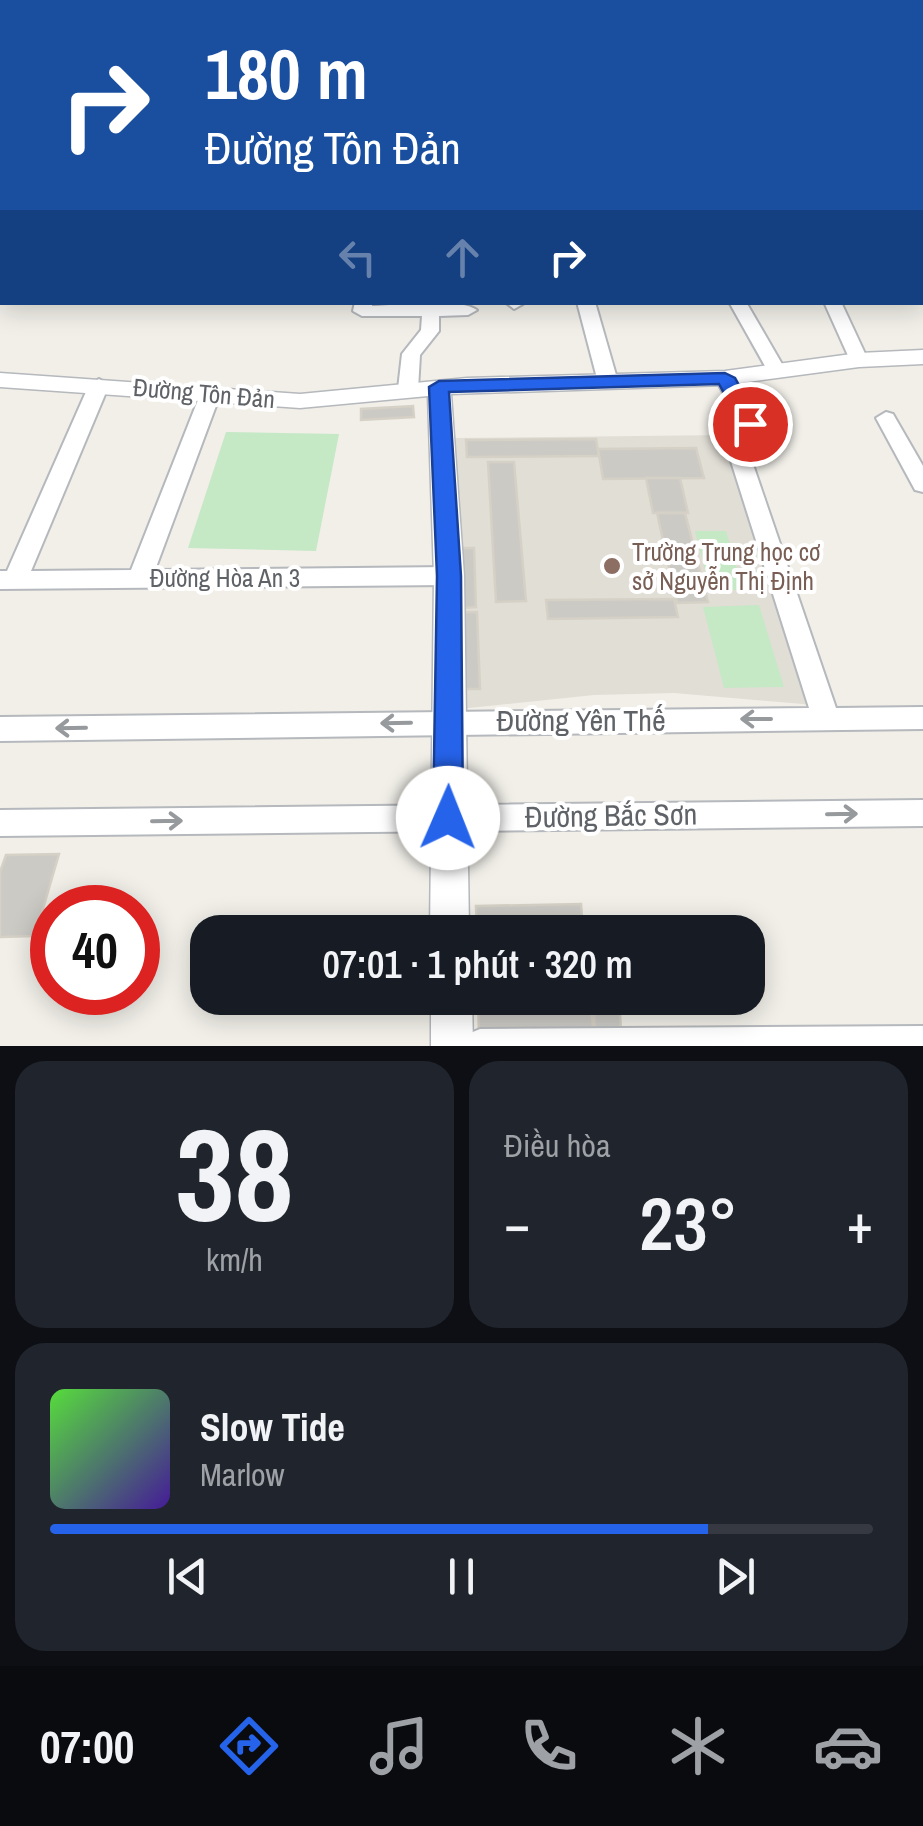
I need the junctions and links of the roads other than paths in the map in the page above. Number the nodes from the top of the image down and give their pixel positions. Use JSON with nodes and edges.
{"nodes":[{"id":1,"x":363,"y":305,"type":"edge"},
{"id":2,"x":587,"y":305,"type":"edge"},
{"id":3,"x":739,"y":305,"type":"edge"},
{"id":4,"x":833,"y":305,"type":"edge"},
{"id":5,"x":430,"y":306,"type":"edge"},
{"id":6,"x":468,"y":310,"type":"dead end"},
{"id":7,"x":923,"y":357,"type":"edge"},
{"id":8,"x":859,"y":360,"type":"junction"},
{"id":9,"x":777,"y":371,"type":"junction"},
{"id":10,"x":725,"y":378,"type":"junction"},
{"id":11,"x":0,"y":380,"type":"edge"},
{"id":12,"x":608,"y":382,"type":"junction"},
{"id":13,"x":100,"y":384,"type":"junction"},
{"id":14,"x":439,"y":387,"type":"junction"},
{"id":15,"x":408,"y":389,"type":"junction"},
{"id":16,"x":210,"y":394,"type":"junction"},
{"id":17,"x":886,"y":418,"type":"dead end"},
{"id":18,"x":923,"y":485,"type":"edge"},
{"id":19,"x":449,"y":576,"type":"junction"},
{"id":20,"x":140,"y":578,"type":"junction"},
{"id":21,"x":8,"y":580,"type":"edge"},
{"id":22,"x":923,"y":718,"type":"edge"},
{"id":23,"x":826,"y":719,"type":"junction"},
{"id":24,"x":0,"y":729,"type":"edge"},
{"id":25,"x":449,"y":737,"type":"junction"},
{"id":26,"x":448,"y":804,"type":"junction"},
{"id":27,"x":923,"y":813,"type":"edge"},
{"id":28,"x":0,"y":824,"type":"edge"},
{"id":29,"x":450,"y":915,"type":"edge"},
{"id":30,"x":452,"y":1015,"type":"edge"},
{"id":31,"x":923,"y":1043,"type":"edge"},
{"id":32,"x":722,"y":1044,"type":"edge"},
{"id":33,"x":452,"y":1046,"type":"edge"},
{"id":34,"x":480,"y":1046,"type":"edge"}],
"edges":[{"from":1,"to":5,"type":"street"},
{"from":2,"to":12,"type":"street"},
{"from":3,"to":9,"type":"street"},
{"from":4,"to":8,"type":"street"},
{"from":5,"to":6,"type":"street"},
{"from":5,"to":15,"type":"street"},
{"from":7,"to":8,"type":"street","name":"Đường Tôn Đản"},
{"from":8,"to":9,"type":"street","name":"Đường Tôn Đản"},
{"from":9,"to":10,"type":"street","name":"Đường Tôn Đản"},
{"from":10,"to":12,"type":"street","name":"Đường Tôn Đản"},
{"from":10,"to":23,"type":"street"},
{"from":11,"to":13,"type":"street","name":"Đường Tôn Đản"},
{"from":12,"to":14,"type":"street","name":"Đường Tôn Đản"},
{"from":13,"to":16,"type":"street","name":"Đường Tôn Đản"},
{"from":13,"to":21,"type":"street"},
{"from":14,"to":15,"type":"street","name":"Đường Tôn Đản"},
{"from":14,"to":19,"type":"street"},
{"from":15,"to":16,"type":"street","name":"Đường Tôn Đản"},
{"from":16,"to":20,"type":"street"},
{"from":17,"to":18,"type":"street"},
{"from":19,"to":20,"type":"street","name":"Đường Hòa An 3"},
{"from":19,"to":25,"type":"street"},
{"from":20,"to":21,"type":"street","name":"Đường Hòa An 3"},
{"from":22,"to":23,"type":"street","name":"Đường Yên Thế"},
{"from":23,"to":25,"type":"street","name":"Đường Yên Thế","one_way":true},
{"from":25,"to":24,"type":"street","name":"Đường Yên Thế","one_way":true},
{"from":25,"to":26,"type":"street"},
{"from":26,"to":27,"type":"street","name":"Đường Bắc Sơn","one_way":true},
{"from":28,"to":26,"type":"street","name":"Đường Bắc Sơn","one_way":true},
{"from":26,"to":29,"type":"street"},
{"from":30,"to":33,"type":"street"},
{"from":31,"to":32,"type":"street"},
{"from":32,"to":34,"type":"street"}]}
